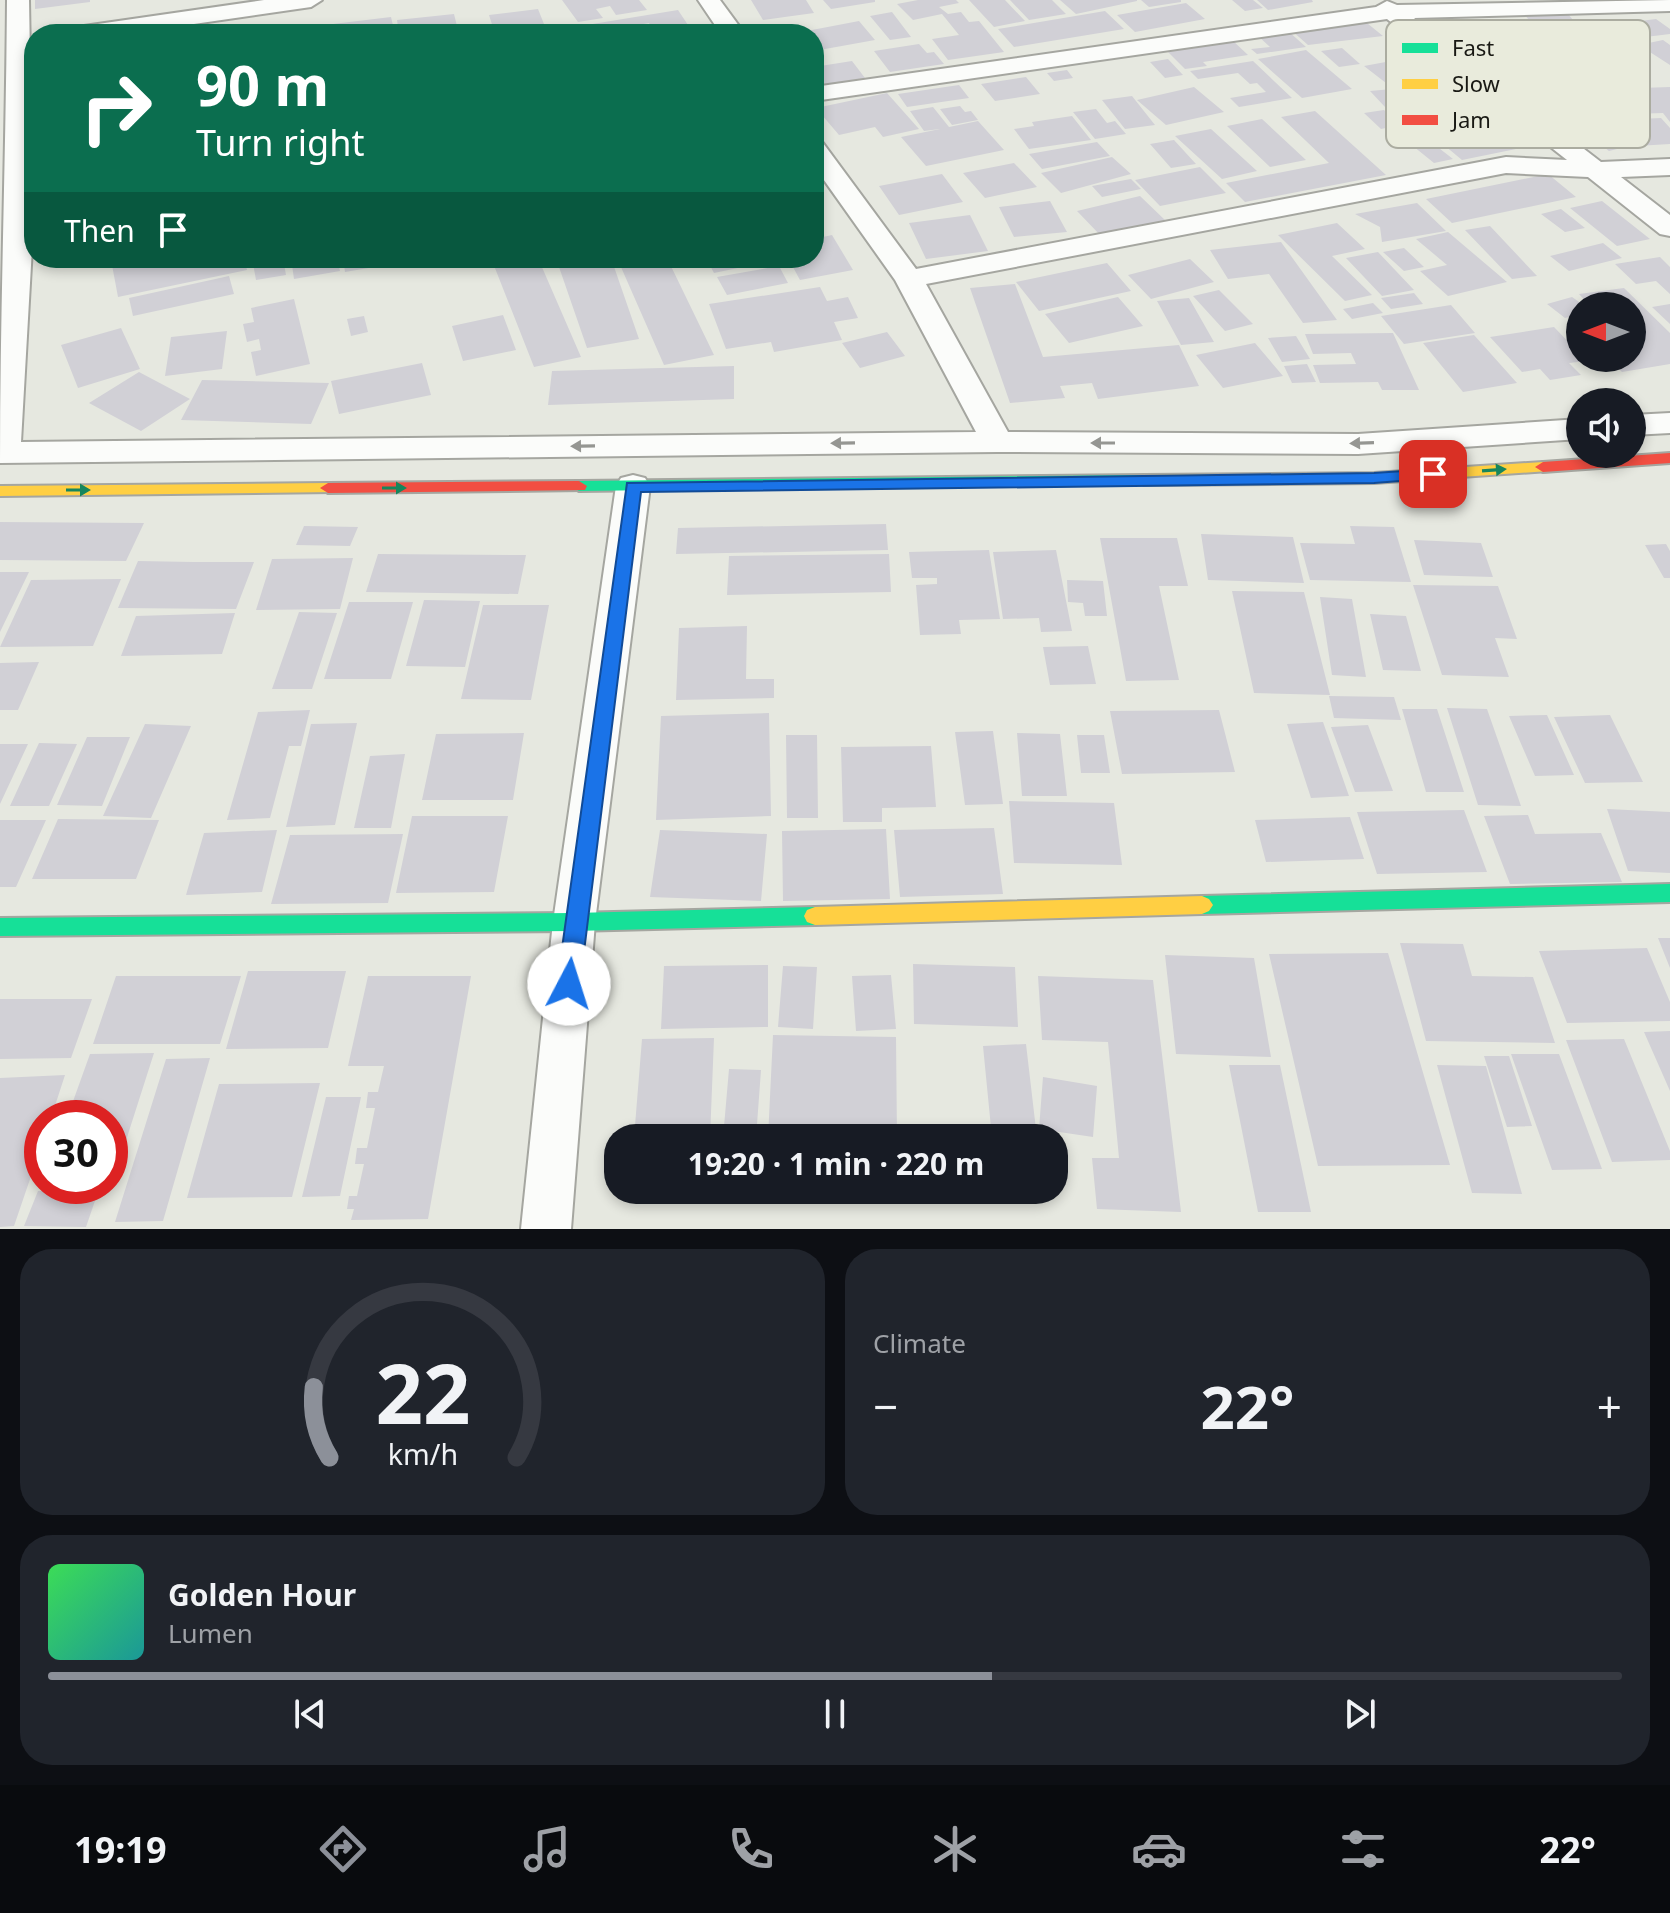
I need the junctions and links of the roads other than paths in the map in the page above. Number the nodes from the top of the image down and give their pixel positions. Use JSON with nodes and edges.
{"nodes":[{"id":1,"x":18,"y":0,"type":"edge"},
{"id":2,"x":311,"y":0,"type":"edge"},
{"id":3,"x":709,"y":0,"type":"edge"},
{"id":4,"x":1670,"y":4,"type":"edge"},
{"id":5,"x":1384,"y":6,"type":"edge"},
{"id":6,"x":1402,"y":20,"type":"edge"},
{"id":7,"x":146,"y":24,"type":"edge"},
{"id":8,"x":726,"y":24,"type":"edge"},
{"id":9,"x":24,"y":31,"type":"edge"},
{"id":10,"x":824,"y":92,"type":"edge"},
{"id":11,"x":1568,"y":148,"type":"edge"},
{"id":12,"x":824,"y":162,"type":"edge"},
{"id":13,"x":1670,"y":167,"type":"edge"},
{"id":14,"x":1597,"y":170,"type":"junction"},
{"id":15,"x":1670,"y":228,"type":"edge"},
{"id":16,"x":24,"y":247,"type":"edge"},
{"id":17,"x":909,"y":279,"type":"junction"},
{"id":18,"x":1670,"y":423,"type":"edge"},
{"id":19,"x":1646,"y":424,"type":"edge"},
{"id":20,"x":1566,"y":430,"type":"edge"},
{"id":21,"x":997,"y":442,"type":"junction"},
{"id":22,"x":365,"y":449,"type":"junction"},
{"id":23,"x":2,"y":453,"type":"edge"},
{"id":24,"x":1670,"y":458,"type":"edge"},
{"id":25,"x":633,"y":486,"type":"junction"},
{"id":26,"x":353,"y":488,"type":"junction"},
{"id":27,"x":0,"y":491,"type":"edge"},
{"id":28,"x":1670,"y":893,"type":"edge"},
{"id":29,"x":574,"y":922,"type":"junction"},
{"id":30,"x":0,"y":927,"type":"edge"},
{"id":31,"x":546,"y":1229,"type":"edge"}],
"edges":[{"from":1,"to":9,"type":"street"},
{"from":2,"to":7,"type":"street"},
{"from":3,"to":8,"type":"street"},
{"from":4,"to":5,"type":"street"},
{"from":5,"to":6,"type":"street"},
{"from":5,"to":10,"type":"street"},
{"from":11,"to":14,"type":"street"},
{"from":12,"to":17,"type":"street"},
{"from":13,"to":14,"type":"street"},
{"from":14,"to":15,"type":"street"},
{"from":14,"to":17,"type":"street"},
{"from":16,"to":23,"type":"street"},
{"from":17,"to":21,"type":"street"},
{"from":18,"to":19,"type":"street"},
{"from":20,"to":21,"type":"street","one_way":true},
{"from":21,"to":22,"type":"street","one_way":true},
{"from":22,"to":23,"type":"street"},
{"from":22,"to":26,"type":"street"},
{"from":25,"to":24,"type":"street","one_way":true},
{"from":26,"to":25,"type":"street","one_way":true},
{"from":25,"to":29,"type":"street"},
{"from":27,"to":26,"type":"street","one_way":true},
{"from":28,"to":29,"type":"street"},
{"from":29,"to":30,"type":"street"},
{"from":29,"to":31,"type":"street"}]}
